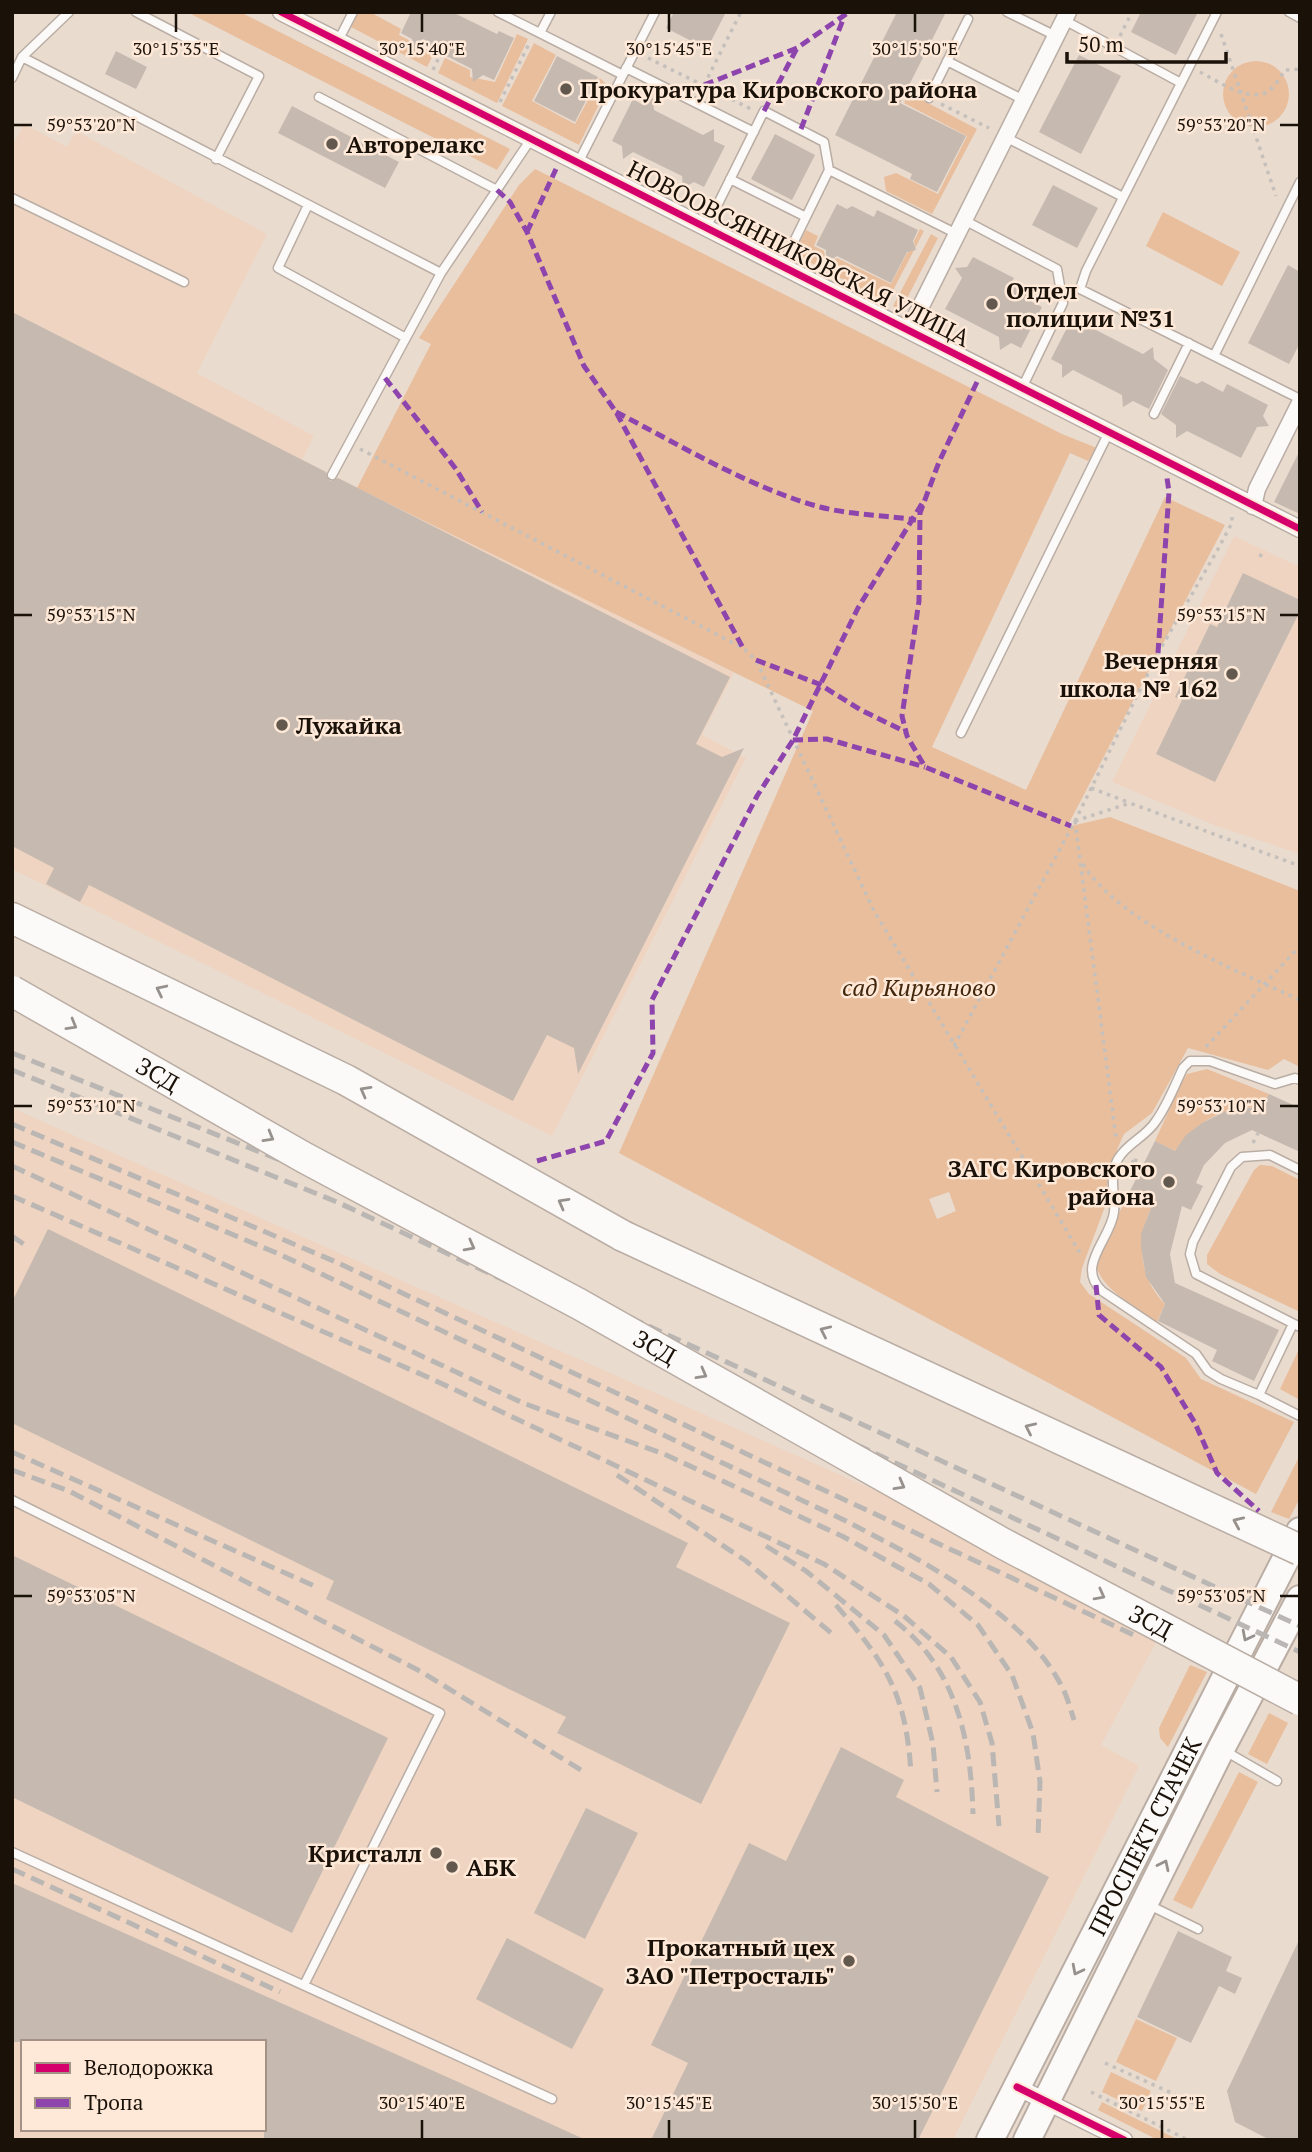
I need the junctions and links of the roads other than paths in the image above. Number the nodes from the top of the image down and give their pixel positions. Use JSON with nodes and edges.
{"nodes":[{"id":1,"x":69,"y":12,"type":"edge"},
{"id":2,"x":136,"y":12,"type":"edge"},
{"id":3,"x":281,"y":12,"type":"edge"},
{"id":4,"x":353,"y":12,"type":"edge"},
{"id":5,"x":498,"y":12,"type":"edge"},
{"id":6,"x":551,"y":12,"type":"edge"},
{"id":7,"x":654,"y":12,"type":"edge"},
{"id":8,"x":1007,"y":12,"type":"edge"},
{"id":9,"x":1289,"y":12,"type":"edge"},
{"id":10,"x":1216,"y":14,"type":"edge"},
{"id":11,"x":1066,"y":16,"type":"edge"},
{"id":12,"x":1300,"y":18,"type":"edge"},
{"id":13,"x":968,"y":19,"type":"dead end"},
{"id":14,"x":540,"y":33,"type":"junction"},
{"id":15,"x":1056,"y":36,"type":"junction"},
{"id":16,"x":338,"y":41,"type":"junction"},
{"id":17,"x":23,"y":57,"type":"junction"},
{"id":18,"x":947,"y":61,"type":"junction"},
{"id":19,"x":624,"y":72,"type":"junction"},
{"id":20,"x":12,"y":78,"type":"edge"},
{"id":21,"x":1181,"y":83,"type":"junction"},
{"id":22,"x":319,"y":97,"type":"dead end"},
{"id":23,"x":929,"y":98,"type":"road end"},
{"id":24,"x":1024,"y":100,"type":"junction"},
{"id":25,"x":754,"y":132,"type":"junction"},
{"id":26,"x":1005,"y":137,"type":"junction"},
{"id":27,"x":531,"y":139,"type":"junction"},
{"id":28,"x":216,"y":159,"type":"junction"},
{"id":29,"x":578,"y":163,"type":"junction"},
{"id":30,"x":829,"y":170,"type":"junction"},
{"id":31,"x":730,"y":179,"type":"junction"},
{"id":32,"x":1300,"y":182,"type":"edge"},
{"id":33,"x":497,"y":190,"type":"junction"},
{"id":34,"x":1123,"y":197,"type":"junction"},
{"id":35,"x":12,"y":198,"type":"edge"},
{"id":36,"x":308,"y":205,"type":"junction"},
{"id":37,"x":806,"y":217,"type":"junction"},
{"id":38,"x":960,"y":227,"type":"junction"},
{"id":39,"x":706,"y":228,"type":"junction"},
{"id":40,"x":782,"y":267,"type":"junction"},
{"id":41,"x":441,"y":273,"type":"junction"},
{"id":42,"x":184,"y":282,"type":"dead end"},
{"id":43,"x":909,"y":330,"type":"junction"},
{"id":44,"x":406,"y":338,"type":"junction"},
{"id":45,"x":1189,"y":343,"type":"junction"},
{"id":46,"x":1214,"y":356,"type":"junction"},
{"id":47,"x":1022,"y":388,"type":"junction"},
{"id":48,"x":1300,"y":401,"type":"edge"},
{"id":49,"x":1154,"y":414,"type":"dead end"},
{"id":50,"x":1110,"y":432,"type":"junction"},
{"id":51,"x":332,"y":474,"type":"dead end"},
{"id":52,"x":1253,"y":506,"type":"junction"},
{"id":53,"x":1300,"y":529,"type":"edge"},
{"id":54,"x":961,"y":733,"type":"dead end"},
{"id":55,"x":12,"y":918,"type":"edge"},
{"id":56,"x":12,"y":991,"type":"edge"},
{"id":57,"x":1300,"y":1080,"type":"edge"},
{"id":58,"x":1300,"y":1170,"type":"edge"},
{"id":59,"x":1296,"y":1325,"type":"edge"},
{"id":60,"x":1259,"y":1395,"type":"junction"},
{"id":61,"x":1300,"y":1416,"type":"edge"},
{"id":62,"x":12,"y":1500,"type":"edge"},
{"id":63,"x":1300,"y":1531,"type":"edge"},
{"id":64,"x":1300,"y":1550,"type":"edge"},
{"id":65,"x":1300,"y":1599,"type":"edge"},
{"id":66,"x":1300,"y":1700,"type":"edge"},
{"id":67,"x":1221,"y":1749,"type":"junction"},
{"id":68,"x":1277,"y":1781,"type":"dead end"},
{"id":69,"x":12,"y":1852,"type":"edge"},
{"id":70,"x":1145,"y":1903,"type":"junction"},
{"id":71,"x":1198,"y":1928,"type":"dead end"},
{"id":72,"x":304,"y":1985,"type":"junction"},
{"id":73,"x":1017,"y":2087,"type":"junction"},
{"id":74,"x":552,"y":2099,"type":"dead end"},
{"id":75,"x":1046,"y":2102,"type":"junction"},
{"id":76,"x":990,"y":2140,"type":"edge"},
{"id":77,"x":1027,"y":2140,"type":"edge"},
{"id":78,"x":1124,"y":2140,"type":"edge"}],
"edges":[{"from":1,"to":17,"type":"lane"},
{"from":2,"to":28,"type":"lane"},
{"from":3,"to":16,"type":"street","name":"НОВООВСЯННИКОВСКАЯ УЛИЦА"},
{"from":4,"to":16,"type":"lane"},
{"from":5,"to":14,"type":"lane"},
{"from":6,"to":14,"type":"lane"},
{"from":7,"to":19,"type":"lane"},
{"from":8,"to":15,"type":"lane"},
{"from":9,"to":12,"type":"lane"},
{"from":10,"to":21,"type":"lane"},
{"from":11,"to":15,"type":"street"},
{"from":11,"to":21,"type":"lane"},
{"from":13,"to":18,"type":"lane"},
{"from":14,"to":19,"type":"lane"},
{"from":15,"to":24,"type":"street"},
{"from":16,"to":27,"type":"street","name":"НОВООВСЯННИКОВСКАЯ УЛИЦА"},
{"from":17,"to":20,"type":"lane"},
{"from":17,"to":28,"type":"lane"},
{"from":18,"to":23,"type":"lane"},
{"from":18,"to":24,"type":"lane"},
{"from":19,"to":25,"type":"lane"},
{"from":19,"to":29,"type":"lane"},
{"from":21,"to":34,"type":"lane"},
{"from":22,"to":33,"type":"lane"},
{"from":24,"to":26,"type":"street"},
{"from":25,"to":30,"type":"lane"},
{"from":25,"to":31,"type":"lane"},
{"from":26,"to":34,"type":"lane"},
{"from":26,"to":38,"type":"street"},
{"from":27,"to":29,"type":"street","name":"НОВООВСЯННИКОВСКАЯ УЛИЦА"},
{"from":27,"to":33,"type":"lane"},
{"from":28,"to":36,"type":"lane"},
{"from":29,"to":39,"type":"street","name":"НОВООВСЯННИКОВСКАЯ УЛИЦА"},
{"from":30,"to":37,"type":"lane"},
{"from":30,"to":38,"type":"lane"},
{"from":31,"to":37,"type":"lane"},
{"from":31,"to":39,"type":"lane"},
{"from":32,"to":46,"type":"lane"},
{"from":33,"to":41,"type":"lane"},
{"from":34,"to":45,"type":"lane"},
{"from":35,"to":42,"type":"lane"},
{"from":36,"to":41,"type":"lane"},
{"from":36,"to":44,"type":"lane"},
{"from":37,"to":40,"type":"lane"},
{"from":38,"to":43,"type":"street"},
{"from":38,"to":47,"type":"lane"},
{"from":39,"to":40,"type":"street","name":"НОВООВСЯННИКОВСКАЯ УЛИЦА"},
{"from":40,"to":43,"type":"street","name":"НОВООВСЯННИКОВСКАЯ УЛИЦА"},
{"from":41,"to":44,"type":"lane"},
{"from":43,"to":47,"type":"street","name":"НОВООВСЯННИКОВСКАЯ УЛИЦА"},
{"from":44,"to":51,"type":"lane"},
{"from":45,"to":46,"type":"lane"},
{"from":45,"to":49,"type":"lane"},
{"from":46,"to":48,"type":"lane"},
{"from":47,"to":50,"type":"street","name":"НОВООВСЯННИКОВСКАЯ УЛИЦА"},
{"from":48,"to":52,"type":"street"},
{"from":50,"to":52,"type":"street","name":"НОВООВСЯННИКОВСКАЯ УЛИЦА"},
{"from":50,"to":54,"type":"lane"},
{"from":52,"to":53,"type":"street","name":"НОВООВСЯННИКОВСКАЯ УЛИЦА"},
{"from":64,"to":55,"type":"highway","one_way":true,"bridge":true},
{"from":56,"to":66,"type":"highway","name":"ЗСД","one_way":true,"bridge":true},
{"from":57,"to":60,"type":"lane"},
{"from":58,"to":59,"type":"lane"},
{"from":59,"to":60,"type":"lane"},
{"from":60,"to":61,"type":"lane"},
{"from":62,"to":72,"type":"lane"},
{"from":63,"to":73,"type":"main road","name":"ПРОСПЕКТ СТАЧЕК","one_way":true},
{"from":65,"to":67,"type":"main road","name":"ПРОСПЕКТ СТАЧЕК"},
{"from":67,"to":68,"type":"lane"},
{"from":70,"to":67,"type":"main road","name":"ПРОСПЕКТ СТАЧЕК","one_way":true},
{"from":69,"to":72,"type":"lane"},
{"from":70,"to":71,"type":"lane"},
{"from":70,"to":75,"type":"main road","name":"ПРОСПЕКТ СТАЧЕК"},
{"from":72,"to":74,"type":"lane"},
{"from":73,"to":75,"type":"street"},
{"from":73,"to":76,"type":"main road","name":"ПРОСПЕКТ СТАЧЕК"},
{"from":75,"to":77,"type":"main road","name":"ПРОСПЕКТ СТАЧЕК"},
{"from":75,"to":78,"type":"street"}]}
